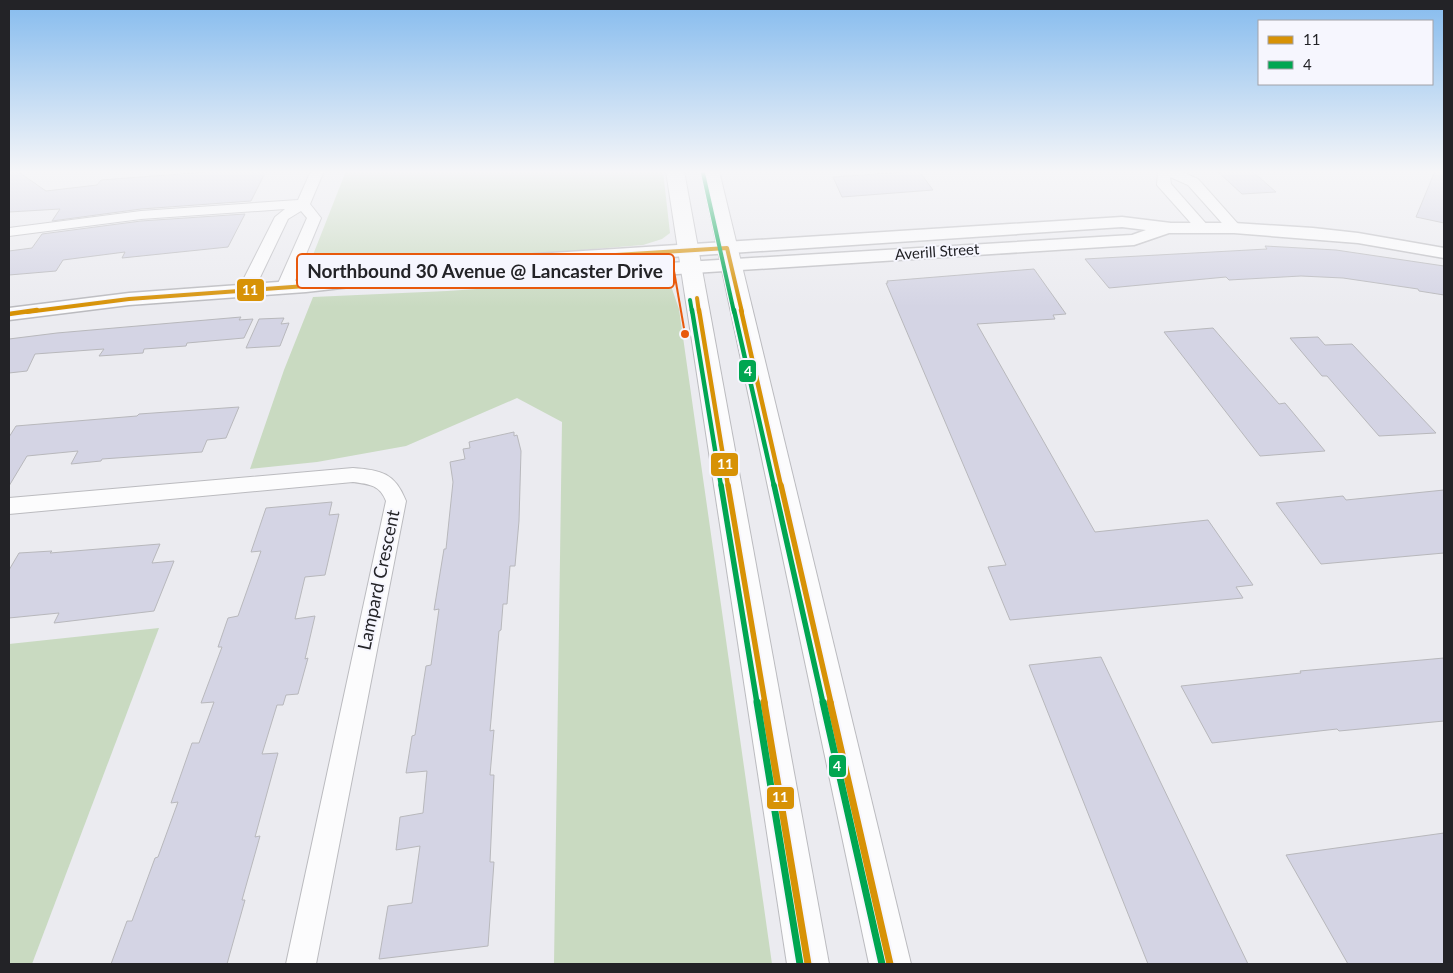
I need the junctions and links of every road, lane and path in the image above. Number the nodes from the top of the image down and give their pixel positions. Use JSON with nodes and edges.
{"nodes":[{"id":1,"x":130,"y":216,"type":"edge"},
{"id":2,"x":283,"y":216,"type":"edge"},
{"id":3,"x":313,"y":216,"type":"edge"},
{"id":4,"x":683,"y":216,"type":"edge"},
{"id":5,"x":720,"y":216,"type":"edge"},
{"id":6,"x":1192,"y":216,"type":"edge"},
{"id":7,"x":1224,"y":216,"type":"edge"},
{"id":8,"x":1202,"y":227,"type":"junction"},
{"id":9,"x":1234,"y":228,"type":"junction"},
{"id":10,"x":9,"y":232,"type":"edge"},
{"id":11,"x":1444,"y":253,"type":"edge"},
{"id":12,"x":729,"y":257,"type":"junction"},
{"id":13,"x":690,"y":259,"type":"junction"},
{"id":14,"x":284,"y":288,"type":"junction"},
{"id":15,"x":246,"y":290,"type":"junction"},
{"id":16,"x":9,"y":314,"type":"edge"},
{"id":17,"x":9,"y":506,"type":"edge"},
{"id":18,"x":301,"y":964,"type":"edge"},
{"id":19,"x":808,"y":964,"type":"edge"},
{"id":20,"x":890,"y":964,"type":"edge"}],
"edges":[{"from":1,"to":10,"type":"street"},
{"from":2,"to":15,"type":"street"},
{"from":3,"to":14,"type":"street"},
{"from":4,"to":13,"type":"main road"},
{"from":5,"to":12,"type":"main road"},
{"from":6,"to":8,"type":"street"},
{"from":7,"to":9,"type":"street"},
{"from":8,"to":9,"type":"street","name":"Averill Street"},
{"from":8,"to":12,"type":"street","name":"Averill Street"},
{"from":9,"to":11,"type":"street","name":"Averill Street"},
{"from":12,"to":13,"type":"street","name":"Averill Street"},
{"from":12,"to":20,"type":"main road"},
{"from":13,"to":14,"type":"street","name":"Averill Street"},
{"from":13,"to":19,"type":"main road"},
{"from":14,"to":15,"type":"street","name":"Averill Street"},
{"from":15,"to":16,"type":"street","name":"Averill Street"},
{"from":17,"to":18,"type":"street","name":"Lampard Crescent"}]}
